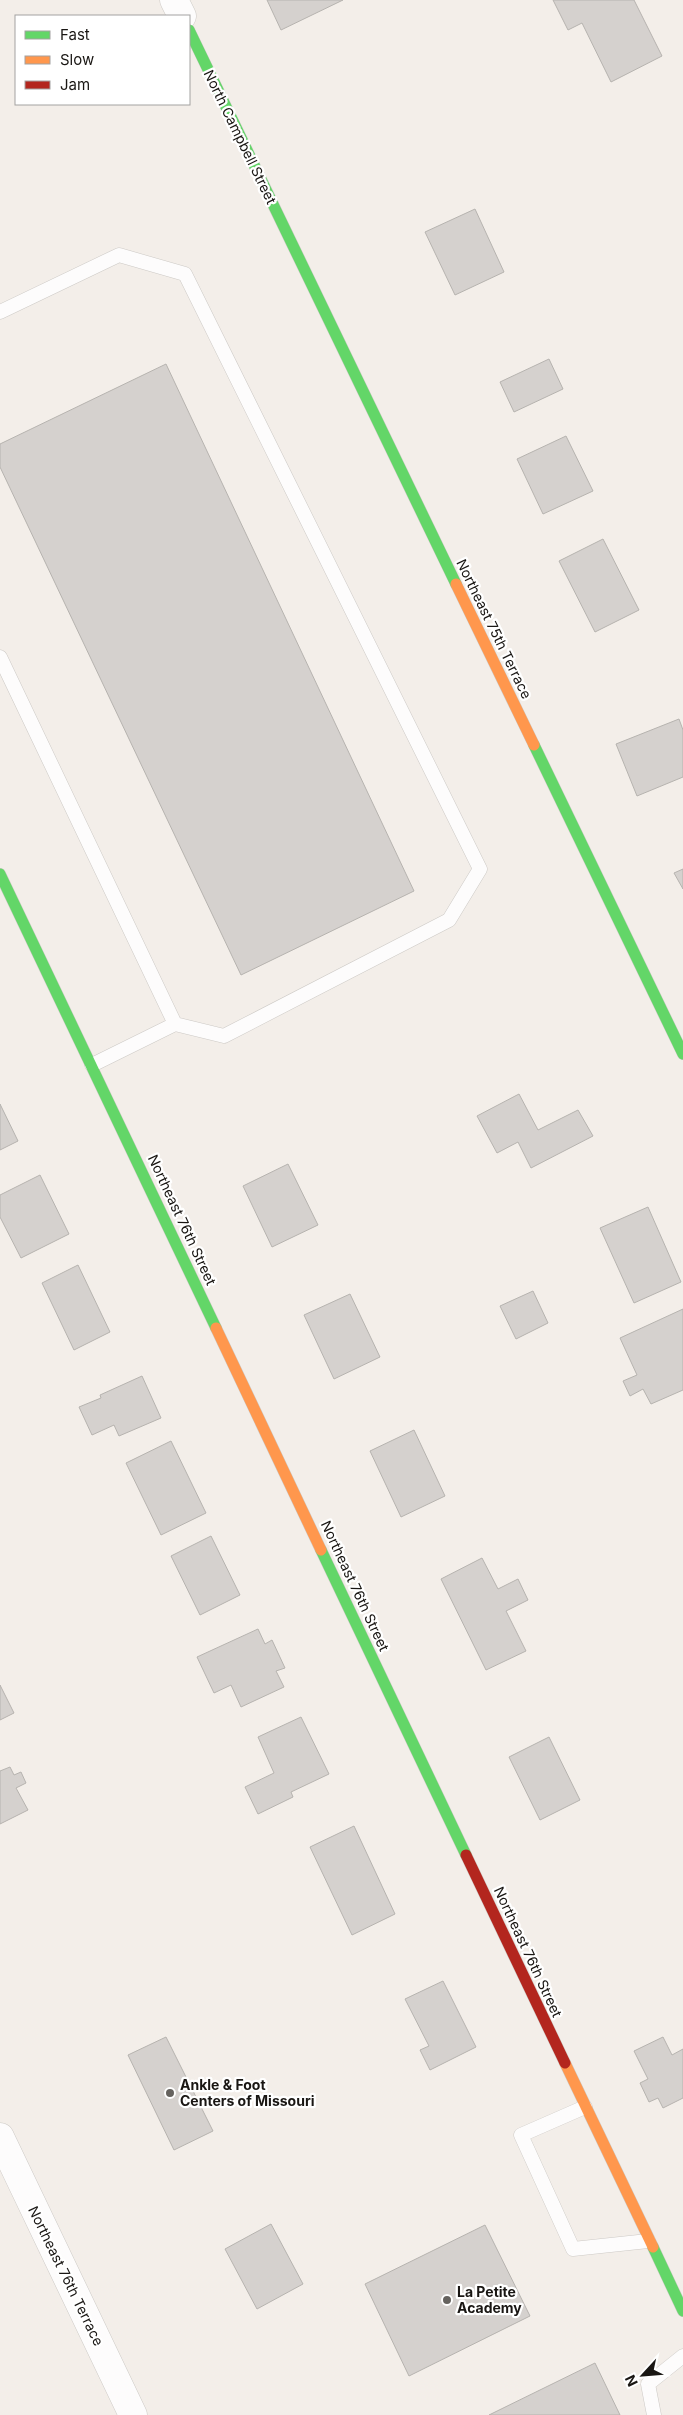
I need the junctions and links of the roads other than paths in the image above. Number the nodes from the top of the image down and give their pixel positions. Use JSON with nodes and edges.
{"nodes":[{"id":1,"x":174,"y":0,"type":"edge"},
{"id":2,"x":182,"y":15,"type":"edge"},
{"id":3,"x":190,"y":32,"type":"edge"},
{"id":4,"x":279,"y":217,"type":"joint"},
{"id":5,"x":0,"y":312,"type":"edge"},
{"id":6,"x":0,"y":657,"type":"edge"},
{"id":7,"x":0,"y":874,"type":"edge"},
{"id":8,"x":175,"y":1024,"type":"junction"},
{"id":9,"x":683,"y":1054,"type":"edge"},
{"id":10,"x":92,"y":1065,"type":"junction"},
{"id":11,"x":585,"y":2107,"type":"junction"},
{"id":12,"x":0,"y":2137,"type":"edge"},
{"id":13,"x":648,"y":2241,"type":"junction"},
{"id":14,"x":683,"y":2311,"type":"edge"},
{"id":15,"x":683,"y":2356,"type":"edge"},
{"id":16,"x":133,"y":2415,"type":"edge"},
{"id":17,"x":654,"y":2415,"type":"edge"}],
"edges":[{"from":1,"to":2,"type":"street"},
{"from":3,"to":4,"type":"street","name":"North Campbell Street"},
{"from":4,"to":9,"type":"street","name":"Northeast 75th Terrace"},
{"from":5,"to":8,"type":"lane"},
{"from":6,"to":8,"type":"lane"},
{"from":7,"to":10,"type":"street","name":"Northeast 76th Street"},
{"from":8,"to":10,"type":"lane"},
{"from":10,"to":11,"type":"street","name":"Northeast 76th Street"},
{"from":11,"to":13,"type":"street","name":"Northeast 76th Street"},
{"from":11,"to":13,"type":"lane"},
{"from":12,"to":16,"type":"street","name":"Northeast 76th Terrace"},
{"from":13,"to":14,"type":"street","name":"Northeast 76th Street"},
{"from":15,"to":17,"type":"lane"}]}
